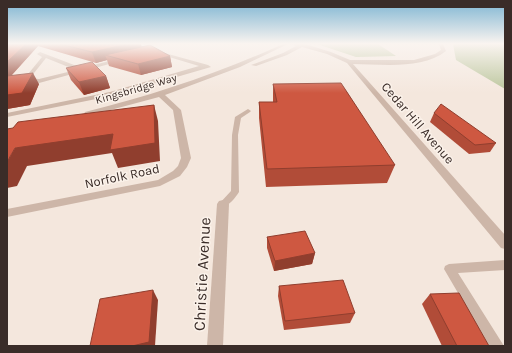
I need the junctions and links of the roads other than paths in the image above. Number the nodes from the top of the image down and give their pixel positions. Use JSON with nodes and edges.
{"nodes":[{"id":1,"x":39,"y":60,"type":"edge"},
{"id":2,"x":57,"y":60,"type":"edge"},
{"id":3,"x":117,"y":60,"type":"edge"},
{"id":4,"x":188,"y":60,"type":"edge"},
{"id":5,"x":250,"y":60,"type":"edge"},
{"id":6,"x":268,"y":60,"type":"edge"},
{"id":7,"x":346,"y":60,"type":"edge"},
{"id":8,"x":409,"y":60,"type":"edge"},
{"id":9,"x":349,"y":62,"type":"junction"},
{"id":10,"x":206,"y":66,"type":"junction"},
{"id":11,"x":82,"y":70,"type":"junction"},
{"id":12,"x":223,"y":73,"type":"junction"},
{"id":13,"x":161,"y":95,"type":"junction"},
{"id":14,"x":248,"y":111,"type":"dead end"},
{"id":15,"x":7,"y":115,"type":"edge"},
{"id":16,"x":80,"y":117,"type":"edge"},
{"id":17,"x":223,"y":204,"type":"joint"},
{"id":18,"x":7,"y":213,"type":"edge"},
{"id":19,"x":505,"y":244,"type":"edge"},
{"id":20,"x":505,"y":265,"type":"edge"},
{"id":21,"x":215,"y":346,"type":"edge"},
{"id":22,"x":497,"y":346,"type":"edge"}],
"edges":[{"from":1,"to":11,"type":"street"},
{"from":2,"to":11,"type":"street"},
{"from":3,"to":11,"type":"street"},
{"from":4,"to":10,"type":"street"},
{"from":5,"to":12,"type":"street"},
{"from":6,"to":12,"type":"street"},
{"from":7,"to":9,"type":"street","name":"Cedar Hill Avenue"},
{"from":8,"to":9,"type":"street"},
{"from":9,"to":19,"type":"street","name":"Cedar Hill Avenue"},
{"from":10,"to":12,"type":"street"},
{"from":10,"to":15,"type":"street"},
{"from":12,"to":13,"type":"street","name":"Kingsbridge Way"},
{"from":13,"to":16,"type":"street","name":"Kingsbridge Way"},
{"from":13,"to":18,"type":"street","name":"Norfolk Road"},
{"from":14,"to":17,"type":"lane"},
{"from":17,"to":21,"type":"street","name":"Christie Avenue"},
{"from":20,"to":22,"type":"lane"}]}
